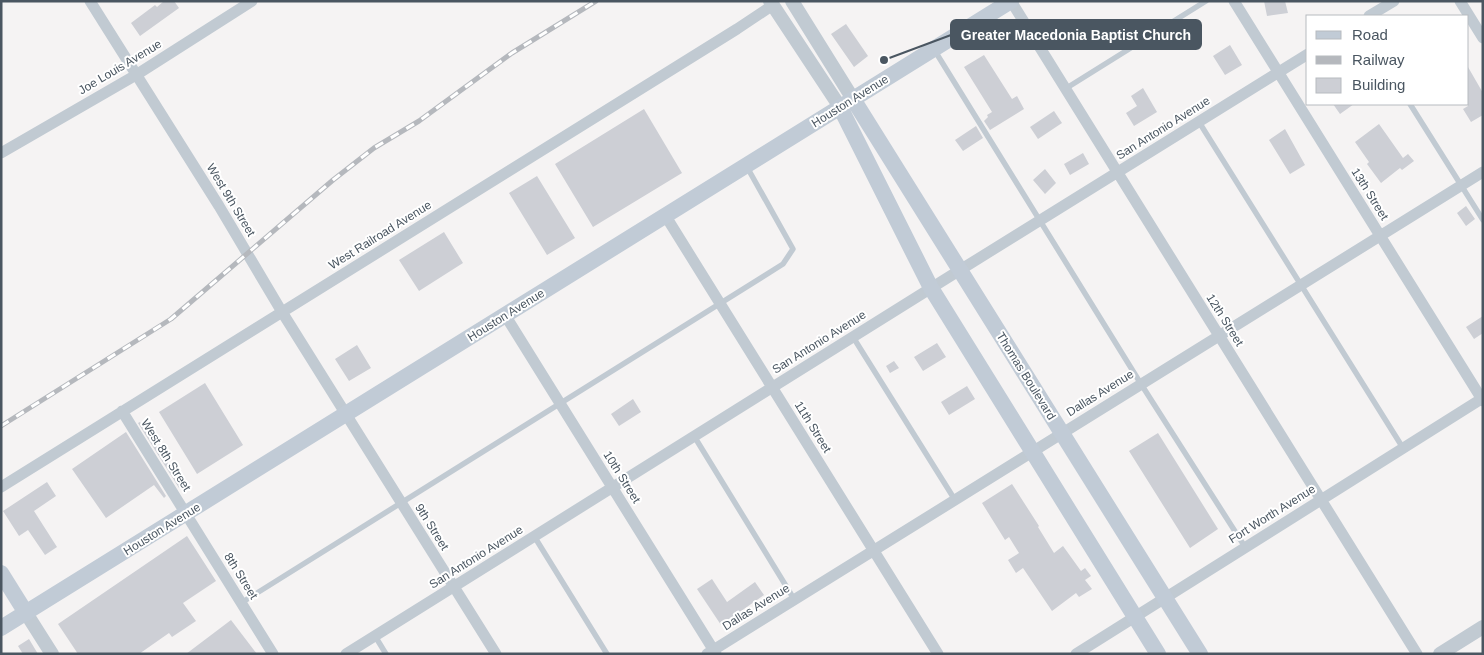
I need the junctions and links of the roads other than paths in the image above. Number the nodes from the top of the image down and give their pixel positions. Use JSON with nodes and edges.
{"nodes":[{"id":1,"x":90,"y":1,"type":"edge"},
{"id":2,"x":252,"y":1,"type":"edge"},
{"id":3,"x":792,"y":1,"type":"edge"},
{"id":4,"x":1011,"y":1,"type":"edge"},
{"id":5,"x":1206,"y":1,"type":"edge"},
{"id":6,"x":1234,"y":1,"type":"edge"},
{"id":7,"x":1394,"y":1,"type":"edge"},
{"id":8,"x":1460,"y":1,"type":"edge"},
{"id":9,"x":771,"y":3,"type":"edge"},
{"id":10,"x":1370,"y":15,"type":"edge"},
{"id":11,"x":1469,"y":15,"type":"edge"},
{"id":12,"x":1469,"y":15,"type":"edge"},
{"id":13,"x":1483,"y":38,"type":"edge"},
{"id":14,"x":934,"y":49,"type":"junction"},
{"id":15,"x":1306,"y":55,"type":"edge"},
{"id":16,"x":1279,"y":72,"type":"junction"},
{"id":17,"x":136,"y":75,"type":"junction"},
{"id":18,"x":1065,"y":88,"type":"junction"},
{"id":19,"x":847,"y":103,"type":"junction"},
{"id":20,"x":1411,"y":105,"type":"edge"},
{"id":21,"x":1199,"y":122,"type":"junction"},
{"id":22,"x":1,"y":153,"type":"edge"},
{"id":23,"x":746,"y":166,"type":"junction"},
{"id":24,"x":1117,"y":172,"type":"junction"},
{"id":25,"x":1483,"y":172,"type":"edge"},
{"id":26,"x":1462,"y":185,"type":"junction"},
{"id":27,"x":666,"y":215,"type":"junction"},
{"id":28,"x":1040,"y":220,"type":"junction"},
{"id":29,"x":1483,"y":220,"type":"edge"},
{"id":30,"x":1380,"y":236,"type":"junction"},
{"id":31,"x":960,"y":270,"type":"junction"},
{"id":32,"x":1301,"y":285,"type":"junction"},
{"id":33,"x":931,"y":288,"type":"junction"},
{"id":34,"x":720,"y":304,"type":"junction"},
{"id":35,"x":282,"y":312,"type":"junction"},
{"id":36,"x":505,"y":315,"type":"junction"},
{"id":37,"x":1219,"y":336,"type":"junction"},
{"id":38,"x":853,"y":337,"type":"junction"},
{"id":39,"x":1141,"y":384,"type":"junction"},
{"id":40,"x":772,"y":387,"type":"junction"},
{"id":41,"x":1482,"y":399,"type":"edge"},
{"id":42,"x":560,"y":404,"type":"junction"},
{"id":43,"x":122,"y":412,"type":"junction"},
{"id":44,"x":346,"y":414,"type":"junction"},
{"id":45,"x":1062,"y":433,"type":"junction"},
{"id":46,"x":694,"y":436,"type":"junction"},
{"id":47,"x":1403,"y":448,"type":"junction"},
{"id":48,"x":1032,"y":452,"type":"junction"},
{"id":49,"x":1,"y":487,"type":"edge"},
{"id":50,"x":613,"y":488,"type":"junction"},
{"id":51,"x":1321,"y":499,"type":"junction"},
{"id":52,"x":954,"y":500,"type":"junction"},
{"id":53,"x":401,"y":503,"type":"junction"},
{"id":54,"x":186,"y":514,"type":"junction"},
{"id":55,"x":534,"y":536,"type":"junction"},
{"id":56,"x":1245,"y":547,"type":"junction"},
{"id":57,"x":874,"y":550,"type":"junction"},
{"id":58,"x":1,"y":573,"type":"edge"},
{"id":59,"x":454,"y":587,"type":"junction"},
{"id":60,"x":1165,"y":598,"type":"junction"},
{"id":61,"x":794,"y":599,"type":"junction"},
{"id":62,"x":241,"y":603,"type":"junction"},
{"id":63,"x":26,"y":613,"type":"junction"},
{"id":64,"x":1135,"y":617,"type":"junction"},
{"id":65,"x":1483,"y":627,"type":"edge"},
{"id":66,"x":1,"y":628,"type":"edge"},
{"id":67,"x":375,"y":636,"type":"junction"},
{"id":68,"x":712,"y":652,"type":"edge"},
{"id":69,"x":52,"y":654,"type":"edge"},
{"id":70,"x":273,"y":654,"type":"edge"},
{"id":71,"x":346,"y":654,"type":"edge"},
{"id":72,"x":386,"y":654,"type":"edge"},
{"id":73,"x":496,"y":654,"type":"edge"},
{"id":74,"x":607,"y":654,"type":"edge"},
{"id":75,"x":938,"y":654,"type":"edge"},
{"id":76,"x":1076,"y":654,"type":"edge"},
{"id":77,"x":1158,"y":654,"type":"edge"},
{"id":78,"x":1200,"y":654,"type":"edge"},
{"id":79,"x":1417,"y":654,"type":"edge"},
{"id":80,"x":1440,"y":654,"type":"edge"}],
"edges":[{"from":1,"to":17,"type":"street","name":"West 9th Street"},
{"from":2,"to":17,"type":"street","name":"Joe Louis Avenue"},
{"from":3,"to":19,"type":"street"},
{"from":4,"to":14,"type":"main road","name":"Houston Avenue"},
{"from":4,"to":18,"type":"street","name":"12th Street"},
{"from":5,"to":18,"type":"lane"},
{"from":6,"to":16,"type":"street","name":"13th Street"},
{"from":7,"to":10,"type":"street"},
{"from":8,"to":12,"type":"street"},
{"from":9,"to":19,"type":"street"},
{"from":9,"to":35,"type":"street","name":"West Railroad Avenue"},
{"from":11,"to":13,"type":"street"},
{"from":14,"to":19,"type":"main road","name":"Houston Avenue"},
{"from":14,"to":28,"type":"lane"},
{"from":15,"to":16,"type":"street","name":"San Antonio Avenue"},
{"from":16,"to":21,"type":"street","name":"San Antonio Avenue"},
{"from":16,"to":30,"type":"street","name":"13th Street"},
{"from":17,"to":22,"type":"street","name":"Joe Louis Avenue"},
{"from":17,"to":35,"type":"street","name":"West 9th Street"},
{"from":18,"to":24,"type":"street","name":"12th Street"},
{"from":19,"to":23,"type":"main road","name":"Houston Avenue"},
{"from":19,"to":31,"type":"main road","name":"Thomas Boulevard"},
{"from":19,"to":33,"type":"main road"},
{"from":20,"to":26,"type":"lane"},
{"from":21,"to":24,"type":"street","name":"San Antonio Avenue"},
{"from":21,"to":32,"type":"lane"},
{"from":23,"to":27,"type":"main road","name":"Houston Avenue"},
{"from":23,"to":34,"type":"lane"},
{"from":24,"to":28,"type":"street","name":"San Antonio Avenue"},
{"from":24,"to":37,"type":"street","name":"12th Street"},
{"from":25,"to":26,"type":"street","name":"Dallas Avenue"},
{"from":26,"to":29,"type":"lane"},
{"from":26,"to":30,"type":"street","name":"Dallas Avenue"},
{"from":27,"to":34,"type":"street","name":"11th Street"},
{"from":27,"to":36,"type":"main road","name":"Houston Avenue"},
{"from":28,"to":31,"type":"street","name":"San Antonio Avenue"},
{"from":28,"to":39,"type":"lane"},
{"from":30,"to":32,"type":"street","name":"Dallas Avenue"},
{"from":30,"to":41,"type":"street","name":"13th Street"},
{"from":31,"to":33,"type":"street","name":"San Antonio Avenue"},
{"from":31,"to":45,"type":"main road","name":"Thomas Boulevard"},
{"from":32,"to":37,"type":"street","name":"Dallas Avenue"},
{"from":32,"to":47,"type":"lane"},
{"from":33,"to":38,"type":"street","name":"San Antonio Avenue"},
{"from":33,"to":48,"type":"main road"},
{"from":34,"to":40,"type":"street","name":"11th Street"},
{"from":34,"to":42,"type":"lane"},
{"from":35,"to":43,"type":"street","name":"West Railroad Avenue"},
{"from":35,"to":44,"type":"street","name":"West 9th Street"},
{"from":36,"to":42,"type":"street","name":"10th Street"},
{"from":36,"to":44,"type":"main road","name":"Houston Avenue"},
{"from":37,"to":39,"type":"street","name":"Dallas Avenue"},
{"from":37,"to":51,"type":"street","name":"12th Street"},
{"from":38,"to":40,"type":"street","name":"San Antonio Avenue"},
{"from":38,"to":52,"type":"lane"},
{"from":39,"to":45,"type":"street","name":"Dallas Avenue"},
{"from":39,"to":56,"type":"lane"},
{"from":40,"to":46,"type":"street","name":"San Antonio Avenue"},
{"from":40,"to":57,"type":"street","name":"11th Street"},
{"from":41,"to":47,"type":"street","name":"Fort Worth Avenue"},
{"from":42,"to":50,"type":"street","name":"10th Street"},
{"from":42,"to":53,"type":"lane"},
{"from":43,"to":49,"type":"street","name":"West Railroad Avenue"},
{"from":43,"to":54,"type":"street","name":"West 8th Street"},
{"from":44,"to":53,"type":"street","name":"9th Street"},
{"from":44,"to":54,"type":"main road","name":"Houston Avenue"},
{"from":45,"to":48,"type":"street","name":"Dallas Avenue"},
{"from":45,"to":60,"type":"main road","name":"Thomas Boulevard"},
{"from":46,"to":50,"type":"street","name":"San Antonio Avenue"},
{"from":46,"to":61,"type":"lane"},
{"from":47,"to":51,"type":"street","name":"Fort Worth Avenue"},
{"from":48,"to":52,"type":"street","name":"Dallas Avenue"},
{"from":48,"to":64,"type":"main road"},
{"from":50,"to":55,"type":"street","name":"San Antonio Avenue"},
{"from":50,"to":68,"type":"street","name":"10th Street"},
{"from":51,"to":56,"type":"street","name":"Fort Worth Avenue"},
{"from":51,"to":79,"type":"street","name":"12th Street"},
{"from":52,"to":57,"type":"street","name":"Dallas Avenue"},
{"from":53,"to":59,"type":"street","name":"9th Street"},
{"from":53,"to":62,"type":"lane"},
{"from":54,"to":62,"type":"street","name":"8th Street"},
{"from":54,"to":63,"type":"main road","name":"Houston Avenue"},
{"from":55,"to":59,"type":"street","name":"San Antonio Avenue"},
{"from":55,"to":74,"type":"lane"},
{"from":56,"to":60,"type":"street","name":"Fort Worth Avenue"},
{"from":57,"to":61,"type":"street","name":"Dallas Avenue"},
{"from":57,"to":75,"type":"street","name":"11th Street"},
{"from":58,"to":63,"type":"main road"},
{"from":59,"to":67,"type":"street","name":"San Antonio Avenue"},
{"from":59,"to":73,"type":"street","name":"9th Street"},
{"from":60,"to":64,"type":"street","name":"Fort Worth Avenue"},
{"from":60,"to":78,"type":"main road","name":"Thomas Boulevard"},
{"from":61,"to":68,"type":"street","name":"Dallas Avenue"},
{"from":62,"to":70,"type":"street","name":"8th Street"},
{"from":63,"to":66,"type":"main road","name":"Houston Avenue"},
{"from":63,"to":69,"type":"street"},
{"from":64,"to":76,"type":"street","name":"Fort Worth Avenue"},
{"from":64,"to":77,"type":"main road"},
{"from":65,"to":80,"type":"street"},
{"from":67,"to":71,"type":"street","name":"San Antonio Avenue"},
{"from":67,"to":72,"type":"lane"}]}
